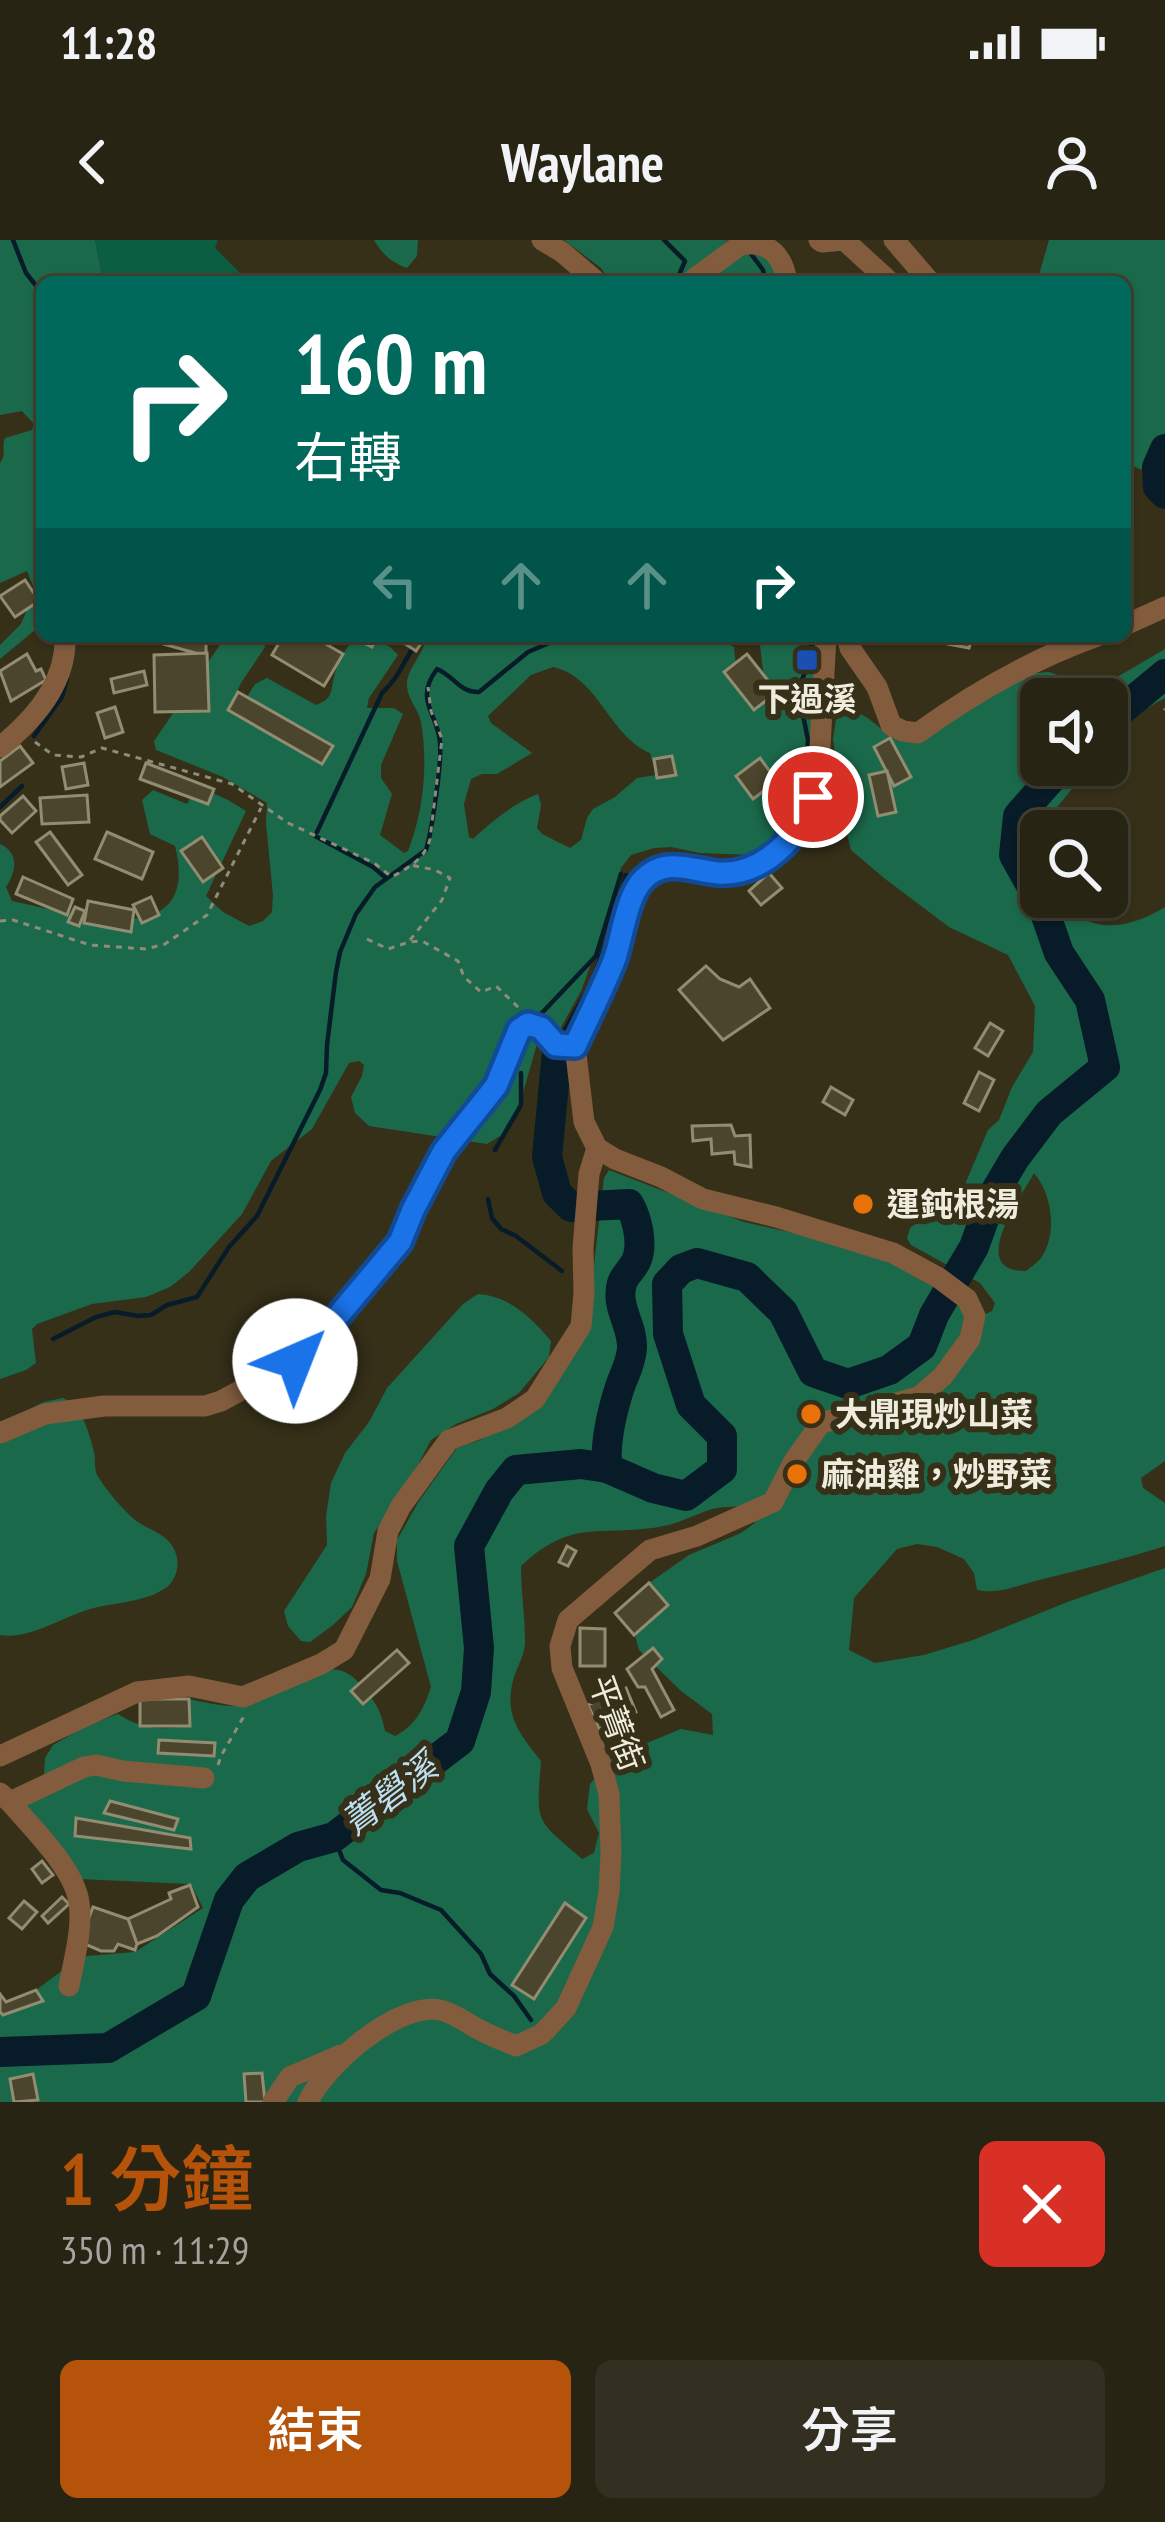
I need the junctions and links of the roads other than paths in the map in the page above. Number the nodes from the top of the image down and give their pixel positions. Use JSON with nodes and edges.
{"nodes":[{"id":1,"x":542,"y":240,"type":"edge"},
{"id":2,"x":819,"y":240,"type":"edge"},
{"id":3,"x":894,"y":240,"type":"edge"},
{"id":4,"x":590,"y":276,"type":"edge"},
{"id":5,"x":698,"y":276,"type":"edge"},
{"id":6,"x":786,"y":276,"type":"edge"},
{"id":7,"x":883,"y":276,"type":"edge"},
{"id":8,"x":925,"y":276,"type":"edge"},
{"id":9,"x":1165,"y":607,"type":"edge"},
{"id":10,"x":1131,"y":622,"type":"edge"},
{"id":11,"x":67,"y":642,"type":"edge"},
{"id":12,"x":826,"y":642,"type":"edge"},
{"id":13,"x":848,"y":642,"type":"edge"},
{"id":14,"x":1080,"y":642,"type":"edge"},
{"id":15,"x":9,"y":740,"type":"edge"},
{"id":16,"x":575,"y":1046,"type":"junction"},
{"id":17,"x":597,"y":1148,"type":"junction"},
{"id":18,"x":0,"y":1433,"type":"edge"},
{"id":19,"x":0,"y":1756,"type":"edge"},
{"id":20,"x":210,"y":1778,"type":"road end"},
{"id":21,"x":5,"y":1798,"type":"edge"},
{"id":22,"x":69,"y":1986,"type":"dead end"},
{"id":23,"x":352,"y":2050,"type":"junction"},
{"id":24,"x":273,"y":2102,"type":"edge"},
{"id":25,"x":308,"y":2102,"type":"edge"}],
"edges":[{"from":1,"to":4,"type":"street"},
{"from":2,"to":7,"type":"street"},
{"from":3,"to":8,"type":"street"},
{"from":5,"to":6,"type":"street"},
{"from":9,"to":10,"type":"street"},
{"from":11,"to":15,"type":"street"},
{"from":12,"to":16,"type":"street"},
{"from":13,"to":14,"type":"street"},
{"from":16,"to":17,"type":"street"},
{"from":16,"to":18,"type":"street"},
{"from":17,"to":19,"type":"street"},
{"from":17,"to":23,"type":"street","name":"平菁街"},
{"from":20,"to":21,"type":"street"},
{"from":21,"to":22,"type":"street"},
{"from":23,"to":24,"type":"street"},
{"from":23,"to":25,"type":"street","name":"平菁街"}]}
